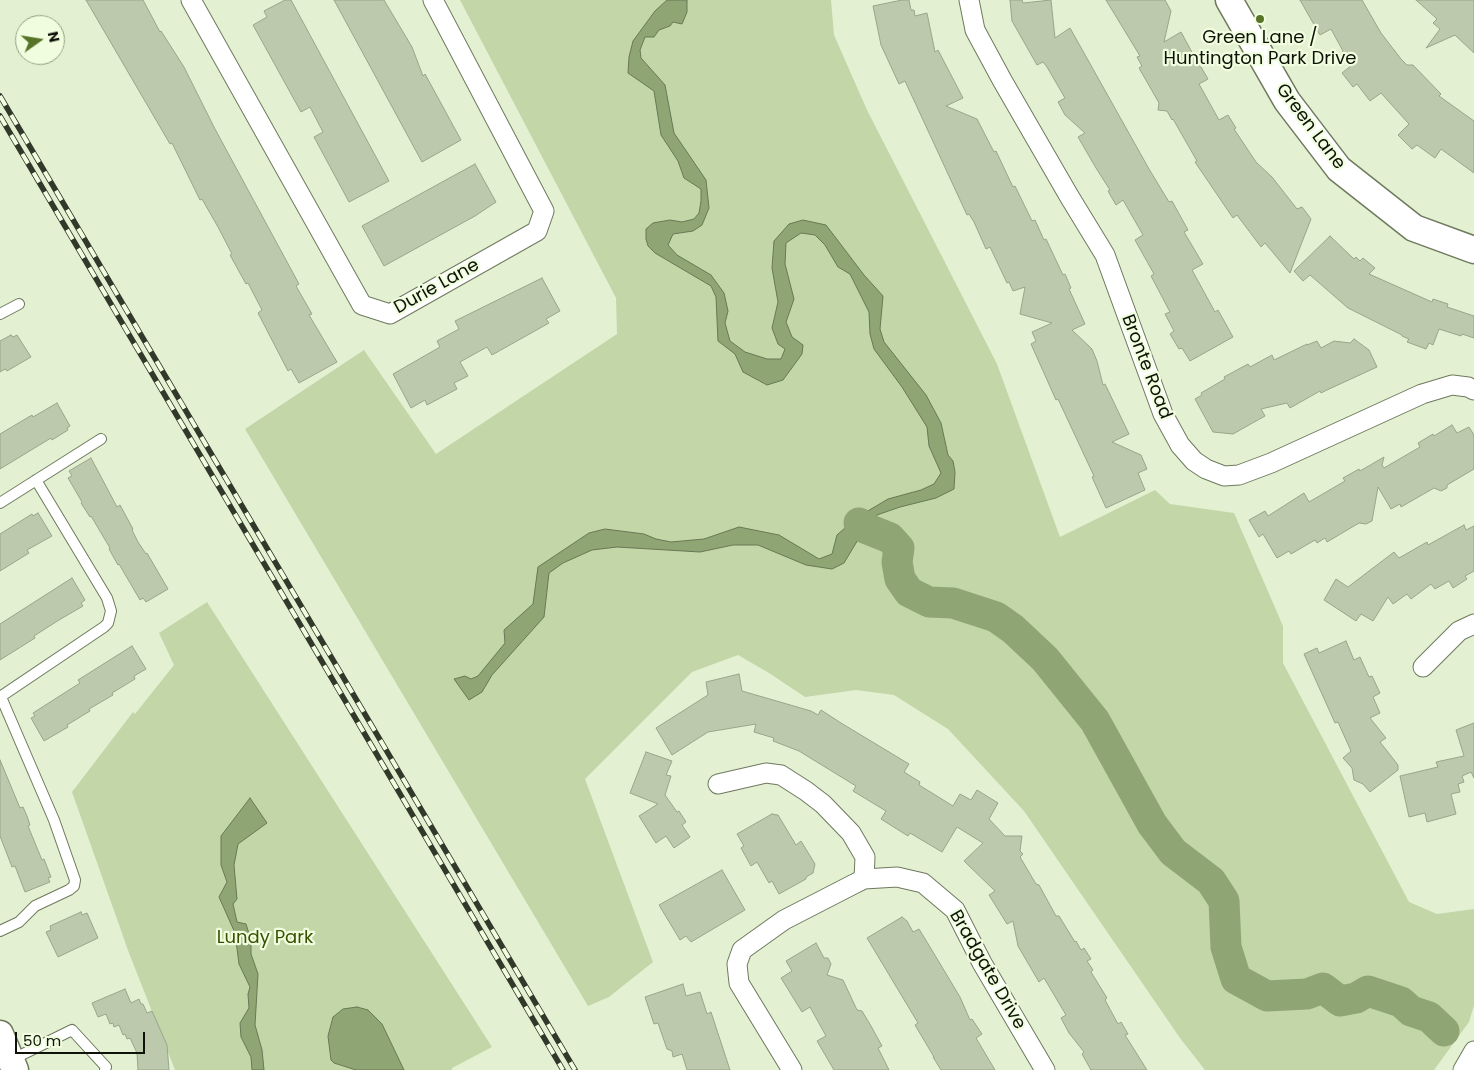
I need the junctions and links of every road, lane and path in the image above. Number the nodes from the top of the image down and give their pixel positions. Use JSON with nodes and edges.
{"nodes":[{"id":1,"x":191,"y":0,"type":"edge"},
{"id":2,"x":433,"y":0,"type":"edge"},
{"id":3,"x":970,"y":0,"type":"edge"},
{"id":4,"x":1230,"y":0,"type":"edge"},
{"id":5,"x":1474,"y":250,"type":"edge"},
{"id":6,"x":19,"y":304,"type":"dead end"},
{"id":7,"x":0,"y":314,"type":"edge"},
{"id":8,"x":1474,"y":390,"type":"edge"},
{"id":9,"x":101,"y":438,"type":"dead end"},
{"id":10,"x":36,"y":480,"type":"junction"},
{"id":11,"x":0,"y":503,"type":"edge"},
{"id":12,"x":1474,"y":624,"type":"edge"},
{"id":13,"x":1423,"y":667,"type":"dead end"},
{"id":14,"x":0,"y":697,"type":"edge"},
{"id":15,"x":718,"y":784,"type":"dead end"},
{"id":16,"x":864,"y":879,"type":"junction"},
{"id":17,"x":0,"y":931,"type":"edge"},
{"id":18,"x":0,"y":1034,"type":"edge"},
{"id":19,"x":1474,"y":1051,"type":"edge"},
{"id":20,"x":13,"y":1065,"type":"edge"},
{"id":21,"x":105,"y":1070,"type":"edge"},
{"id":22,"x":792,"y":1070,"type":"edge"},
{"id":23,"x":1045,"y":1070,"type":"edge"},
{"id":24,"x":1463,"y":1070,"type":"edge"}],
"edges":[{"from":1,"to":2,"type":"street","name":"Durie Lane"},
{"from":3,"to":8,"type":"street","name":"Bronte Road"},
{"from":4,"to":5,"type":"street","name":"Green Lane"},
{"from":6,"to":7,"type":"lane"},
{"from":9,"to":10,"type":"lane"},
{"from":10,"to":11,"type":"lane"},
{"from":10,"to":14,"type":"lane"},
{"from":12,"to":13,"type":"street"},
{"from":14,"to":17,"type":"lane"},
{"from":15,"to":16,"type":"street"},
{"from":16,"to":22,"type":"street","name":"Bradgate Drive"},
{"from":16,"to":23,"type":"street","name":"Bradgate Drive"},
{"from":18,"to":20,"type":"street"},
{"from":19,"to":24,"type":"street"},
{"from":20,"to":21,"type":"lane"}]}
